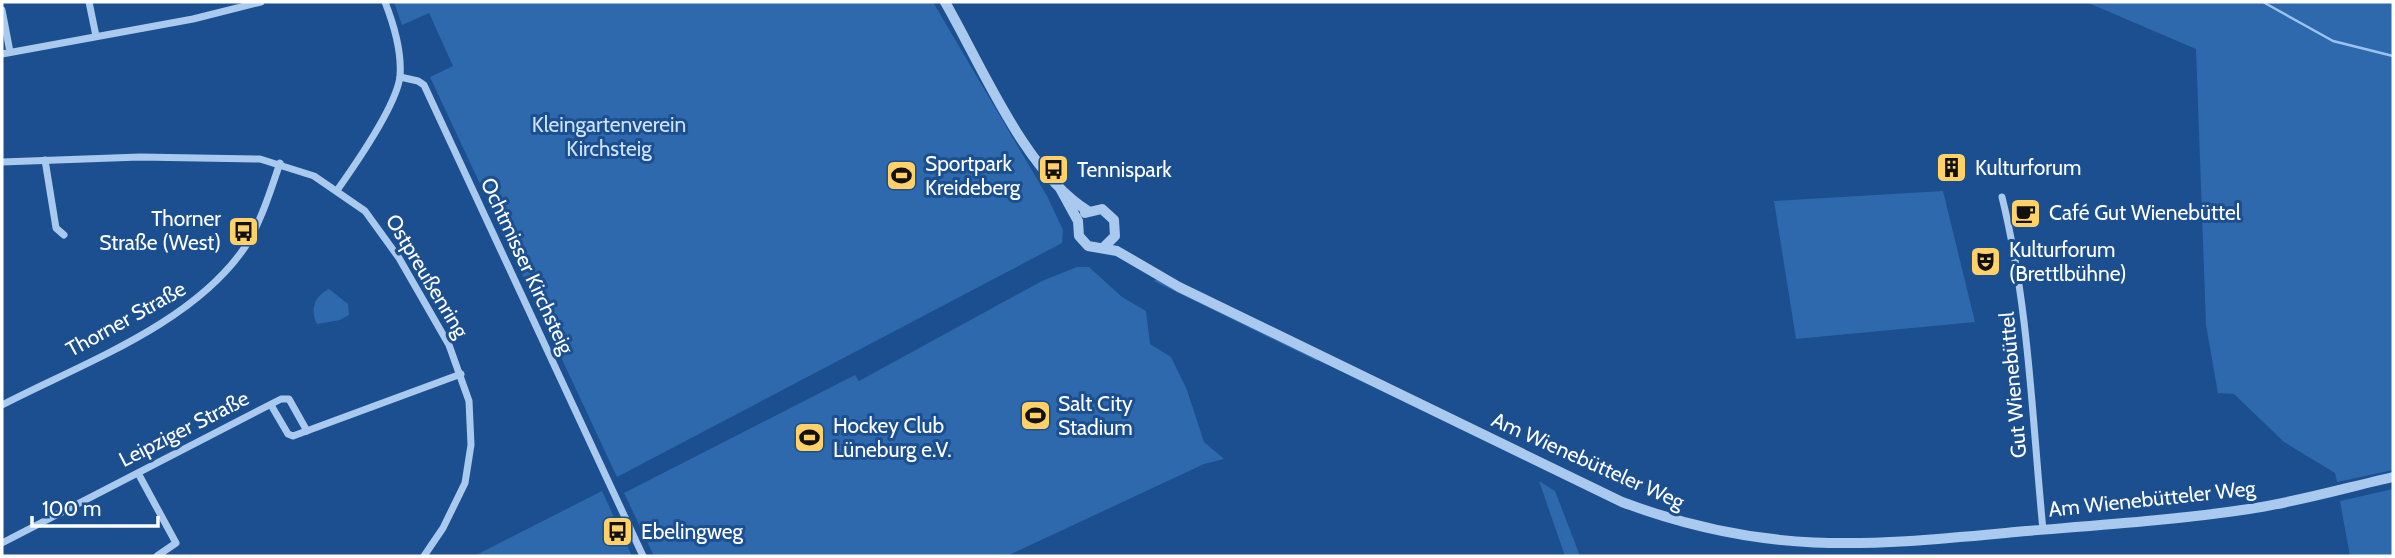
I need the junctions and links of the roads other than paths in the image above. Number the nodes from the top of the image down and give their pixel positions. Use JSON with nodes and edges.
{"nodes":[{"id":1,"x":89,"y":2,"type":"edge"},
{"id":2,"x":222,"y":2,"type":"edge"},
{"id":3,"x":261,"y":2,"type":"edge"},
{"id":4,"x":385,"y":2,"type":"edge"},
{"id":5,"x":945,"y":2,"type":"edge"},
{"id":6,"x":2,"y":10,"type":"edge"},
{"id":7,"x":225,"y":11,"type":"junction"},
{"id":8,"x":96,"y":36,"type":"junction"},
{"id":9,"x":6,"y":53,"type":"edge"},
{"id":10,"x":400,"y":77,"type":"junction"},
{"id":11,"x":45,"y":160,"type":"junction"},
{"id":12,"x":2,"y":162,"type":"edge"},
{"id":13,"x":280,"y":163,"type":"junction"},
{"id":14,"x":338,"y":189,"type":"junction"},
{"id":15,"x":1061,"y":190,"type":"junction"},
{"id":16,"x":2002,"y":197,"type":"dead end"},
{"id":17,"x":1088,"y":211,"type":"junction"},
{"id":18,"x":1078,"y":221,"type":"junction"},
{"id":19,"x":64,"y":235,"type":"dead end"},
{"id":20,"x":1115,"y":236,"type":"junction"},
{"id":21,"x":1104,"y":247,"type":"junction"},
{"id":22,"x":1136,"y":261,"type":"junction"},
{"id":23,"x":461,"y":374,"type":"junction"},
{"id":24,"x":2,"y":405,"type":"edge"},
{"id":25,"x":271,"y":405,"type":"junction"},
{"id":26,"x":307,"y":431,"type":"junction"},
{"id":27,"x":138,"y":473,"type":"junction"},
{"id":28,"x":2393,"y":477,"type":"edge"},
{"id":29,"x":2043,"y":530,"type":"junction"},
{"id":30,"x":2,"y":543,"type":"edge"},
{"id":31,"x":157,"y":556,"type":"edge"},
{"id":32,"x":424,"y":556,"type":"edge"},
{"id":33,"x":643,"y":556,"type":"edge"}],
"edges":[{"from":1,"to":8,"type":"street"},
{"from":2,"to":7,"type":"street"},
{"from":3,"to":7,"type":"street"},
{"from":4,"to":10,"type":"street"},
{"from":5,"to":15,"type":"street","name":"Am Wienebütteler Weg"},
{"from":6,"to":9,"type":"street"},
{"from":7,"to":8,"type":"street"},
{"from":8,"to":9,"type":"street"},
{"from":10,"to":14,"type":"street"},
{"from":10,"to":33,"type":"street","name":"Ochtmisser Kirchsteig"},
{"from":11,"to":12,"type":"street","name":"Ostpreußenring"},
{"from":11,"to":13,"type":"street","name":"Ostpreußenring"},
{"from":11,"to":19,"type":"street"},
{"from":13,"to":14,"type":"street","name":"Ostpreußenring"},
{"from":13,"to":24,"type":"street","name":"Thorner Straße"},
{"from":14,"to":23,"type":"street","name":"Ostpreußenring"},
{"from":15,"to":17,"type":"street","name":"Am Wienebütteler Weg"},
{"from":15,"to":18,"type":"street","name":"Am Wienebütteler Weg"},
{"from":16,"to":29,"type":"street","name":"Gut Wienebüttel"},
{"from":17,"to":18,"type":"street"},
{"from":17,"to":20,"type":"street","name":"Am Wienebütteler Weg"},
{"from":18,"to":21,"type":"street","name":"Am Wienebütteler Weg"},
{"from":20,"to":21,"type":"street"},
{"from":20,"to":22,"type":"street","name":"Am Wienebütteler Weg"},
{"from":21,"to":22,"type":"street","name":"Am Wienebütteler Weg"},
{"from":22,"to":29,"type":"street","name":"Am Wienebütteler Weg"},
{"from":23,"to":26,"type":"street"},
{"from":23,"to":32,"type":"street","name":"Ostpreußenring"},
{"from":25,"to":26,"type":"street","name":"Leipziger Straße"},
{"from":25,"to":26,"type":"street","name":"Leipziger Straße"},
{"from":25,"to":27,"type":"street","name":"Leipziger Straße"},
{"from":27,"to":30,"type":"street","name":"Leipziger Straße"},
{"from":27,"to":31,"type":"street"},
{"from":28,"to":29,"type":"street","name":"Am Wienebütteler Weg"}]}
